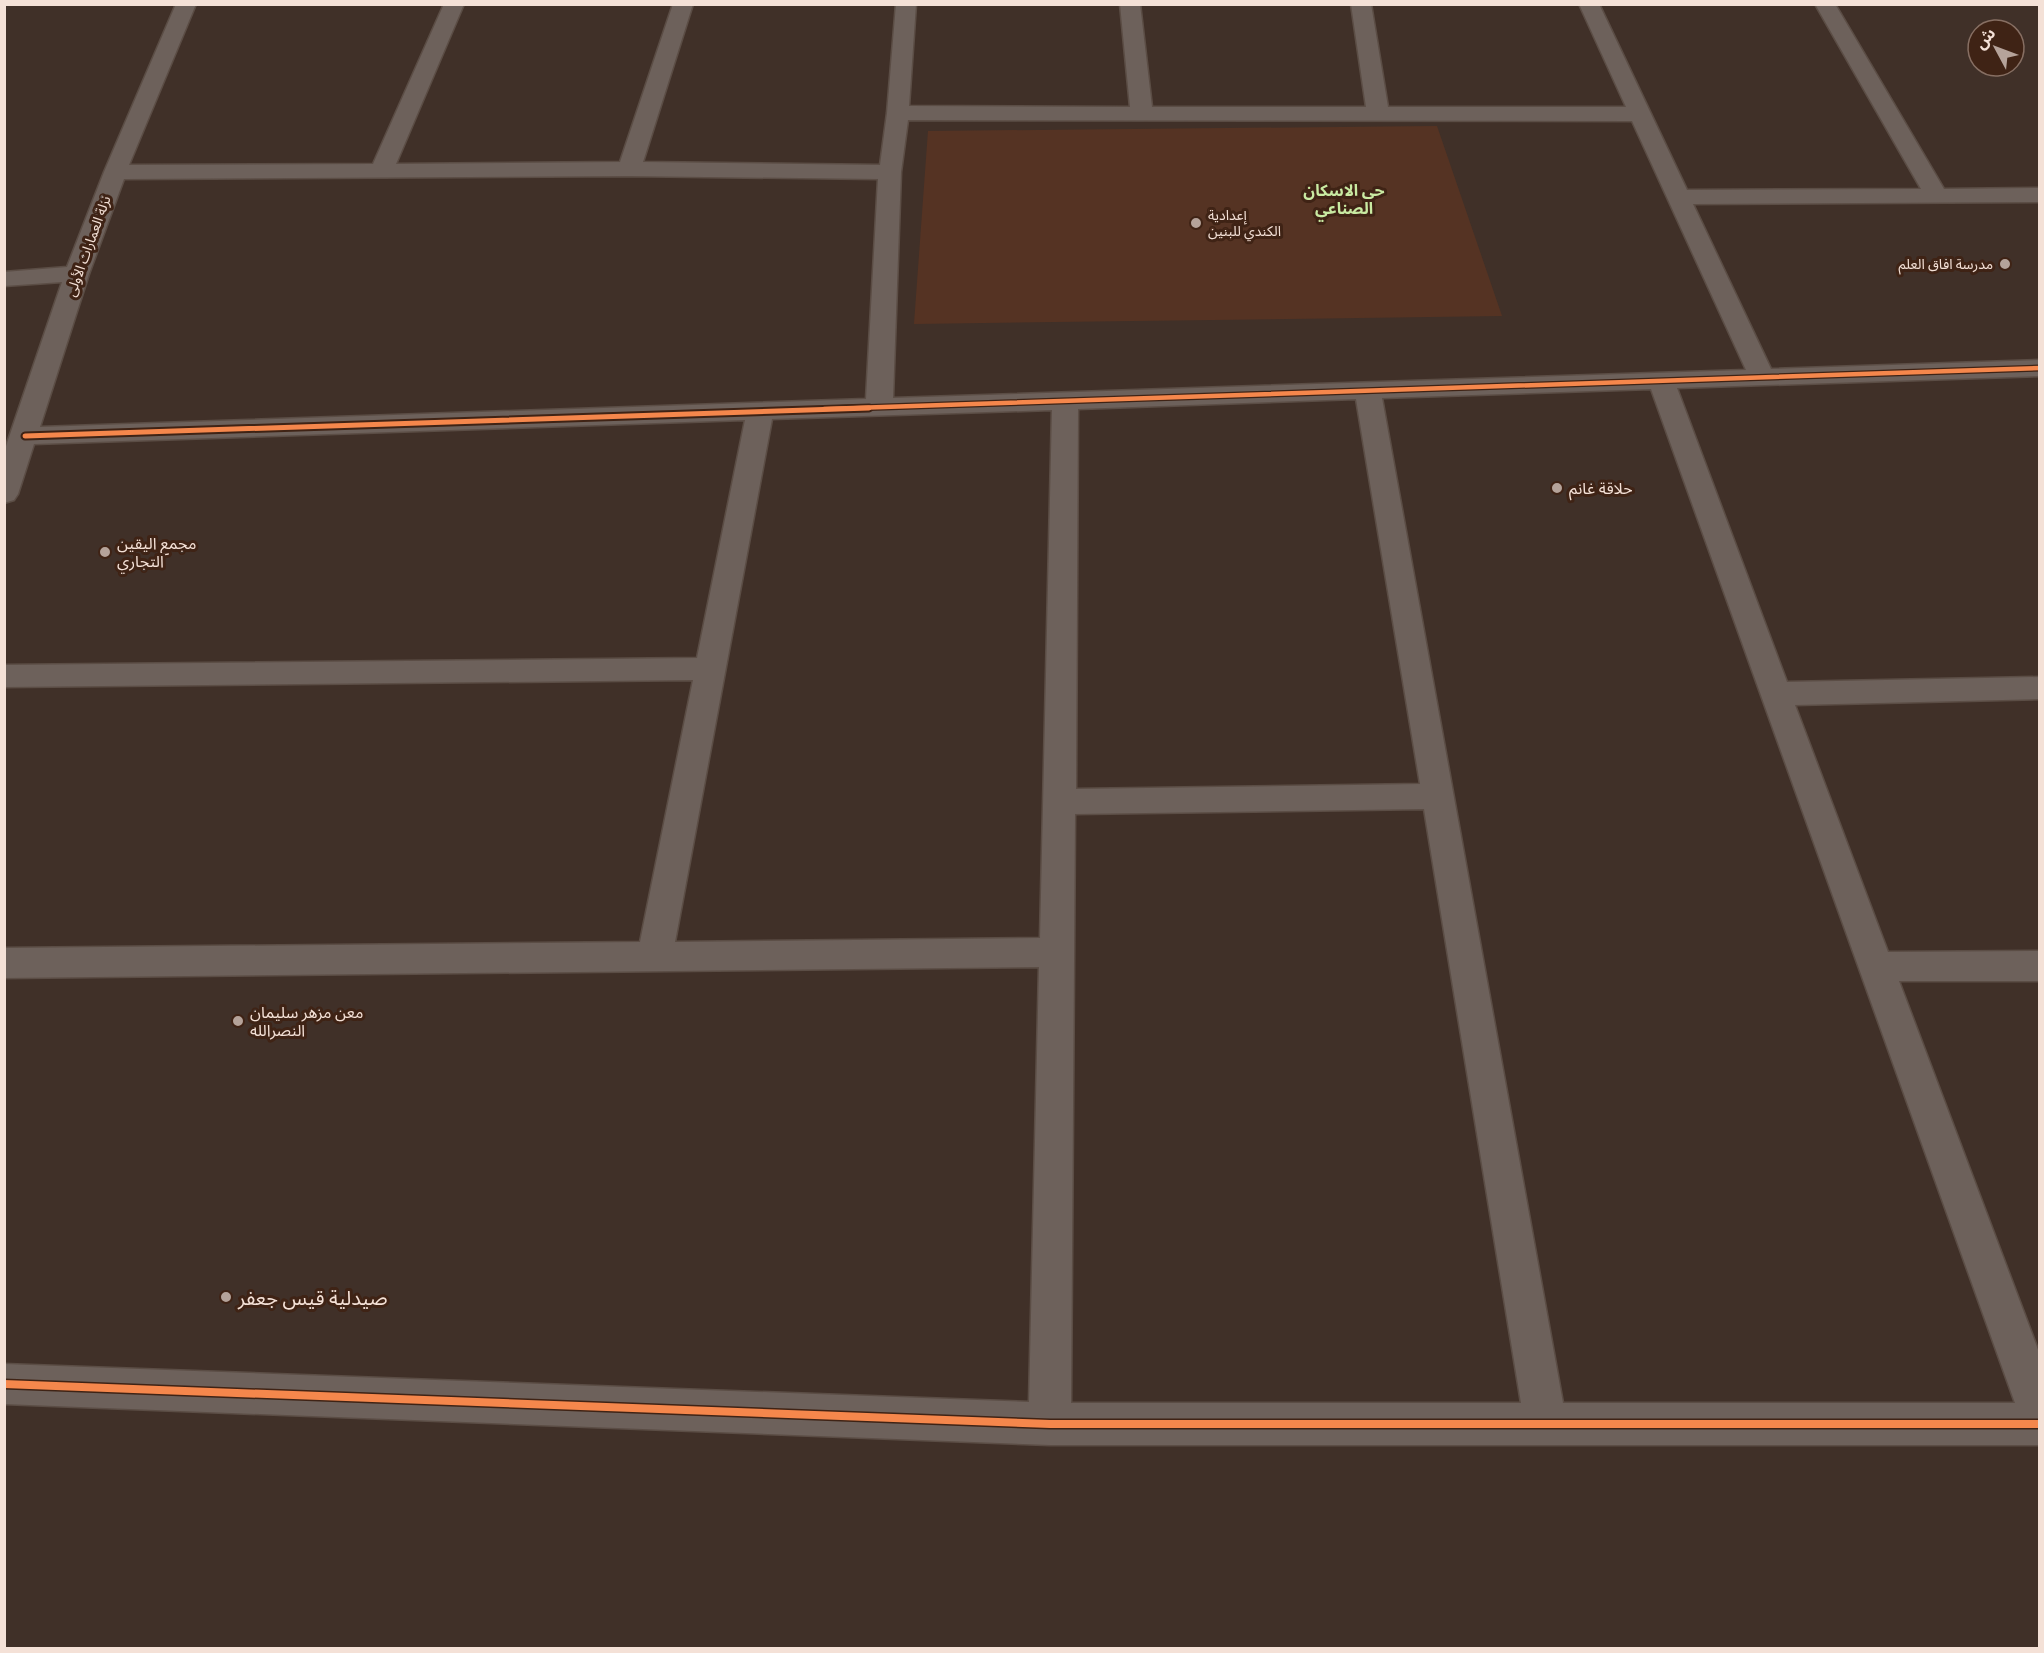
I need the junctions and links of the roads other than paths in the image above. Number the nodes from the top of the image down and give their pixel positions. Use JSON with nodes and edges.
{"nodes":[{"id":1,"x":186,"y":4,"type":"edge"},
{"id":2,"x":454,"y":4,"type":"edge"},
{"id":3,"x":683,"y":4,"type":"edge"},
{"id":4,"x":906,"y":4,"type":"edge"},
{"id":5,"x":1130,"y":4,"type":"edge"},
{"id":6,"x":1361,"y":4,"type":"edge"},
{"id":7,"x":1589,"y":4,"type":"edge"},
{"id":8,"x":1825,"y":4,"type":"edge"},
{"id":9,"x":1378,"y":112,"type":"junction"},
{"id":10,"x":898,"y":113,"type":"junction"},
{"id":11,"x":1640,"y":114,"type":"junction"},
{"id":12,"x":1142,"y":115,"type":"junction"},
{"id":13,"x":629,"y":169,"type":"junction"},
{"id":14,"x":382,"y":170,"type":"junction"},
{"id":15,"x":115,"y":172,"type":"junction"},
{"id":16,"x":890,"y":172,"type":"junction"},
{"id":17,"x":1936,"y":195,"type":"junction"},
{"id":18,"x":2040,"y":195,"type":"edge"},
{"id":19,"x":1679,"y":197,"type":"junction"},
{"id":20,"x":77,"y":274,"type":"junction"},
{"id":21,"x":4,"y":279,"type":"edge"},
{"id":22,"x":2040,"y":368,"type":"edge"},
{"id":23,"x":1762,"y":377,"type":"junction"},
{"id":24,"x":1661,"y":381,"type":"junction"},
{"id":25,"x":1368,"y":391,"type":"junction"},
{"id":26,"x":1065,"y":401,"type":"junction"},
{"id":27,"x":879,"y":408,"type":"junction"},
{"id":28,"x":760,"y":411,"type":"junction"},
{"id":29,"x":15,"y":453,"type":"edge"},
{"id":30,"x":4,"y":494,"type":"edge"},
{"id":31,"x":711,"y":669,"type":"junction"},
{"id":32,"x":4,"y":676,"type":"edge"},
{"id":33,"x":2040,"y":688,"type":"edge"},
{"id":34,"x":1776,"y":694,"type":"junction"},
{"id":35,"x":1438,"y":796,"type":"junction"},
{"id":36,"x":1058,"y":802,"type":"junction"},
{"id":37,"x":1057,"y":952,"type":"junction"},
{"id":38,"x":655,"y":956,"type":"junction"},
{"id":39,"x":4,"y":963,"type":"edge"},
{"id":40,"x":2040,"y":966,"type":"edge"},
{"id":41,"x":1876,"y":967,"type":"junction"},
{"id":42,"x":4,"y":1384,"type":"edge"},
{"id":43,"x":2040,"y":1413,"type":"edge"},
{"id":44,"x":1050,"y":1424,"type":"junction"},
{"id":45,"x":1546,"y":1424,"type":"junction"},
{"id":46,"x":2040,"y":1424,"type":"edge"}],
"edges":[{"from":1,"to":15,"type":"street","name":"نزلة العمارات الأولى"},
{"from":2,"to":14,"type":"street"},
{"from":3,"to":13,"type":"street"},
{"from":4,"to":10,"type":"street"},
{"from":5,"to":12,"type":"street"},
{"from":6,"to":9,"type":"street"},
{"from":7,"to":11,"type":"street"},
{"from":8,"to":17,"type":"street"},
{"from":9,"to":11,"type":"street"},
{"from":9,"to":12,"type":"street"},
{"from":10,"to":12,"type":"street"},
{"from":10,"to":16,"type":"street"},
{"from":11,"to":19,"type":"street"},
{"from":13,"to":14,"type":"street"},
{"from":13,"to":16,"type":"street"},
{"from":14,"to":15,"type":"street"},
{"from":15,"to":20,"type":"street","name":"نزلة العمارات الأولى"},
{"from":16,"to":27,"type":"street"},
{"from":17,"to":18,"type":"street"},
{"from":17,"to":19,"type":"street"},
{"from":19,"to":23,"type":"street"},
{"from":20,"to":21,"type":"street"},
{"from":20,"to":29,"type":"street","name":"نزلة العمارات الأولى"},
{"from":22,"to":23,"type":"street"},
{"from":23,"to":24,"type":"street"},
{"from":24,"to":25,"type":"street"},
{"from":24,"to":34,"type":"street"},
{"from":25,"to":26,"type":"street"},
{"from":25,"to":35,"type":"street"},
{"from":26,"to":27,"type":"street"},
{"from":26,"to":36,"type":"street"},
{"from":27,"to":28,"type":"street"},
{"from":28,"to":29,"type":"street"},
{"from":28,"to":31,"type":"street"},
{"from":29,"to":30,"type":"street","name":"نزلة العمارات الأولى"},
{"from":31,"to":32,"type":"street"},
{"from":31,"to":38,"type":"street"},
{"from":33,"to":34,"type":"street"},
{"from":34,"to":41,"type":"street"},
{"from":35,"to":36,"type":"street"},
{"from":35,"to":45,"type":"street"},
{"from":36,"to":37,"type":"street"},
{"from":37,"to":38,"type":"street"},
{"from":37,"to":44,"type":"street"},
{"from":38,"to":39,"type":"street"},
{"from":40,"to":41,"type":"street"},
{"from":41,"to":43,"type":"street"},
{"from":42,"to":44,"type":"street"},
{"from":44,"to":45,"type":"street"},
{"from":45,"to":46,"type":"street"}]}
